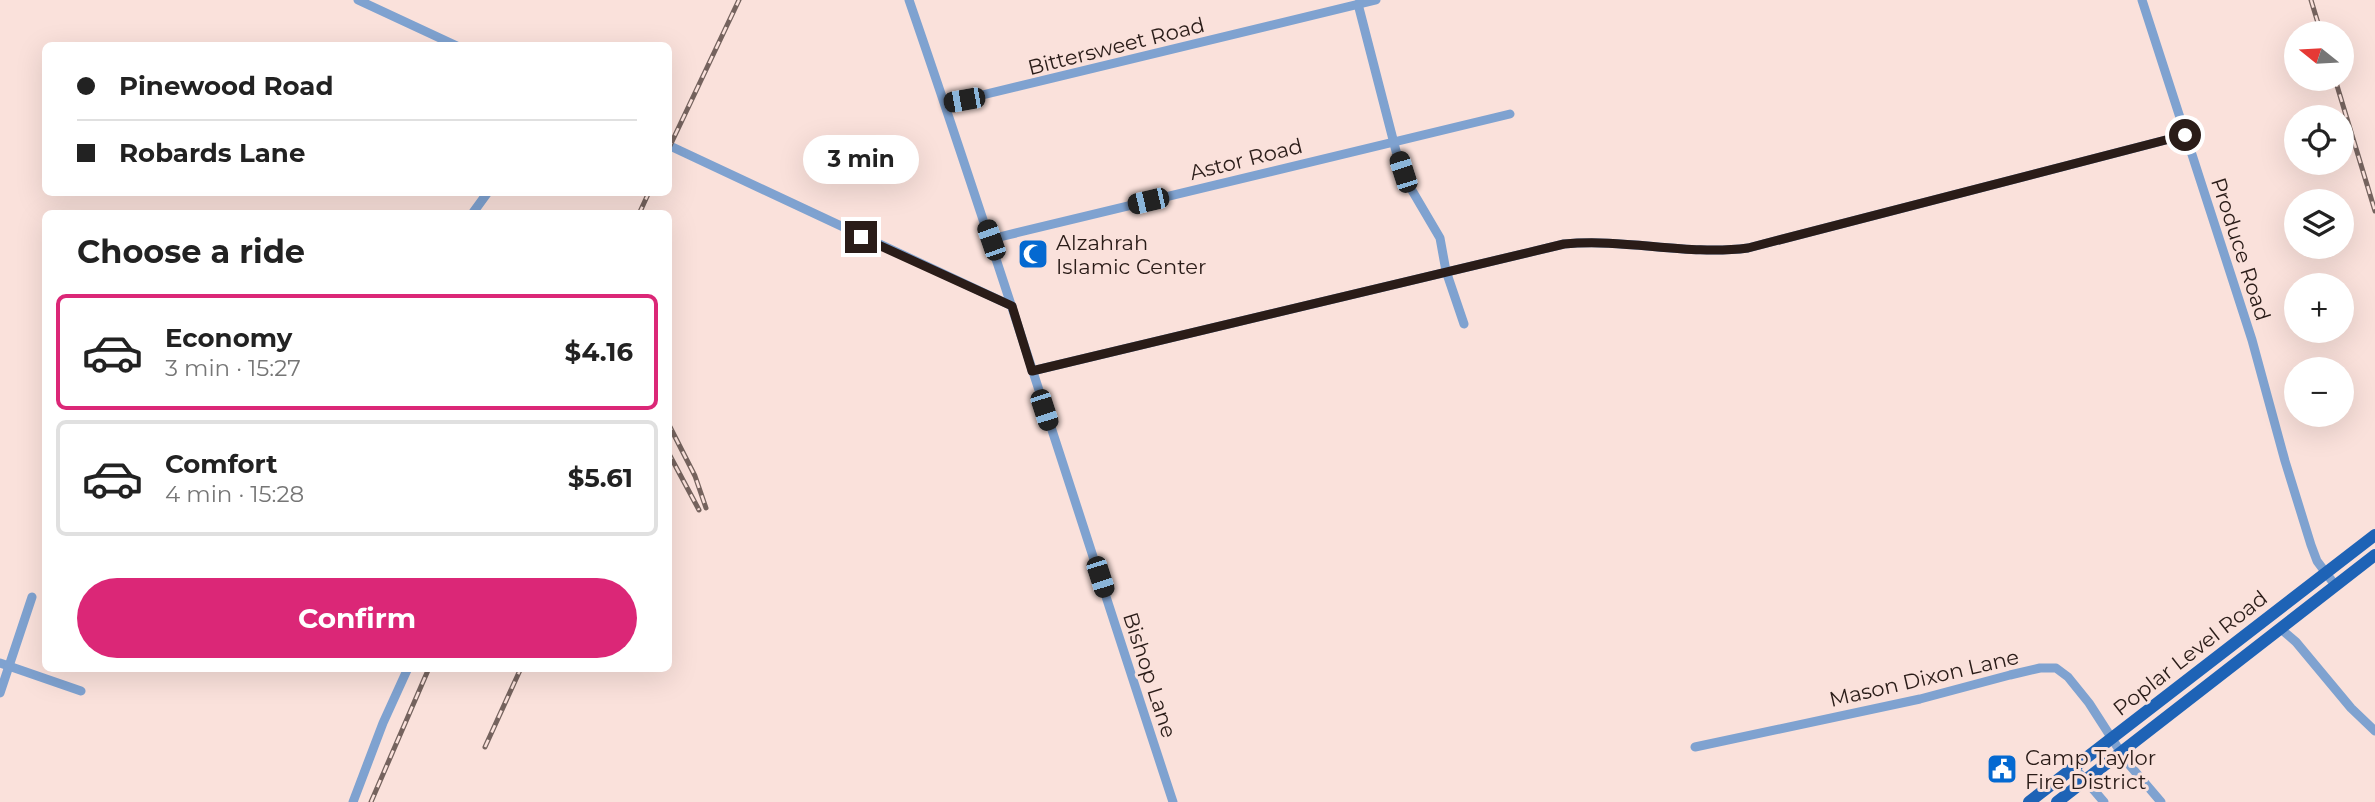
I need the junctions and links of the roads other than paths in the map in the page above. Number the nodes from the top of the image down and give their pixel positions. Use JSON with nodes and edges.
{"nodes":[{"id":1,"x":358,"y":0,"type":"edge"},
{"id":2,"x":909,"y":0,"type":"edge"},
{"id":3,"x":1376,"y":0,"type":"edge"},
{"id":4,"x":2142,"y":0,"type":"edge"},
{"id":5,"x":1358,"y":4,"type":"junction"},
{"id":6,"x":448,"y":42,"type":"edge"},
{"id":7,"x":945,"y":104,"type":"junction"},
{"id":8,"x":1510,"y":114,"type":"dead end"},
{"id":9,"x":2185,"y":135,"type":"junction"},
{"id":10,"x":1394,"y":142,"type":"junction"},
{"id":11,"x":672,"y":147,"type":"edge"},
{"id":12,"x":991,"y":240,"type":"junction"},
{"id":13,"x":1446,"y":271,"type":"junction"},
{"id":14,"x":1012,"y":306,"type":"junction"},
{"id":15,"x":1464,"y":324,"type":"dead end"},
{"id":16,"x":1032,"y":371,"type":"junction"},
{"id":17,"x":2375,"y":535,"type":"edge"},
{"id":18,"x":2375,"y":555,"type":"edge"},
{"id":19,"x":2325,"y":572,"type":"junction"},
{"id":20,"x":2335,"y":585,"type":"junction"},
{"id":21,"x":32,"y":597,"type":"dead end"},
{"id":22,"x":2281,"y":629,"type":"junction"},
{"id":23,"x":4,"y":664,"type":"edge"},
{"id":24,"x":406,"y":672,"type":"edge"},
{"id":25,"x":81,"y":691,"type":"dead end"},
{"id":26,"x":0,"y":693,"type":"edge"},
{"id":27,"x":2375,"y":731,"type":"edge"},
{"id":28,"x":2111,"y":738,"type":"junction"},
{"id":29,"x":1695,"y":747,"type":"dead end"},
{"id":30,"x":2120,"y":753,"type":"junction"},
{"id":31,"x":2074,"y":767,"type":"junction"},
{"id":32,"x":2084,"y":781,"type":"junction"},
{"id":33,"x":353,"y":802,"type":"edge"},
{"id":34,"x":1173,"y":802,"type":"edge"},
{"id":35,"x":2029,"y":802,"type":"edge"},
{"id":36,"x":2057,"y":802,"type":"edge"},
{"id":37,"x":2104,"y":802,"type":"edge"},
{"id":38,"x":2161,"y":802,"type":"edge"}],
"edges":[{"from":1,"to":6,"type":"street"},
{"from":2,"to":7,"type":"street","name":"Bishop Lane"},
{"from":3,"to":5,"type":"street","name":"Bittersweet Road"},
{"from":4,"to":9,"type":"street","name":"Produce Road"},
{"from":5,"to":7,"type":"street","name":"Bittersweet Road"},
{"from":5,"to":10,"type":"street"},
{"from":7,"to":12,"type":"street","name":"Bishop Lane"},
{"from":8,"to":10,"type":"street","name":"Astor Road"},
{"from":9,"to":13,"type":"street"},
{"from":9,"to":19,"type":"street","name":"Produce Road"},
{"from":10,"to":12,"type":"street","name":"Astor Road"},
{"from":10,"to":13,"type":"street"},
{"from":11,"to":14,"type":"street"},
{"from":12,"to":14,"type":"street","name":"Bishop Lane"},
{"from":13,"to":15,"type":"street"},
{"from":13,"to":16,"type":"street"},
{"from":14,"to":16,"type":"street","name":"Bishop Lane"},
{"from":16,"to":34,"type":"street","name":"Bishop Lane"},
{"from":17,"to":19,"type":"main road","name":"Poplar Level Road"},
{"from":18,"to":20,"type":"main road","name":"Poplar Level Road"},
{"from":19,"to":20,"type":"street","name":"Produce Road"},
{"from":19,"to":28,"type":"main road","name":"Poplar Level Road"},
{"from":20,"to":22,"type":"main road","name":"Poplar Level Road"},
{"from":21,"to":23,"type":"street"},
{"from":22,"to":27,"type":"street"},
{"from":22,"to":30,"type":"main road","name":"Poplar Level Road"},
{"from":23,"to":25,"type":"street"},
{"from":23,"to":26,"type":"street"},
{"from":24,"to":33,"type":"street"},
{"from":28,"to":29,"type":"street","name":"Mason Dixon Lane"},
{"from":28,"to":30,"type":"street","name":"Mason Dixon Lane"},
{"from":28,"to":31,"type":"main road","name":"Poplar Level Road"},
{"from":30,"to":32,"type":"main road","name":"Poplar Level Road"},
{"from":30,"to":38,"type":"street","name":"Mason Dixon Lane"},
{"from":31,"to":32,"type":"street"},
{"from":31,"to":35,"type":"main road","name":"Poplar Level Road"},
{"from":32,"to":36,"type":"main road","name":"Poplar Level Road"},
{"from":32,"to":37,"type":"street"}]}
